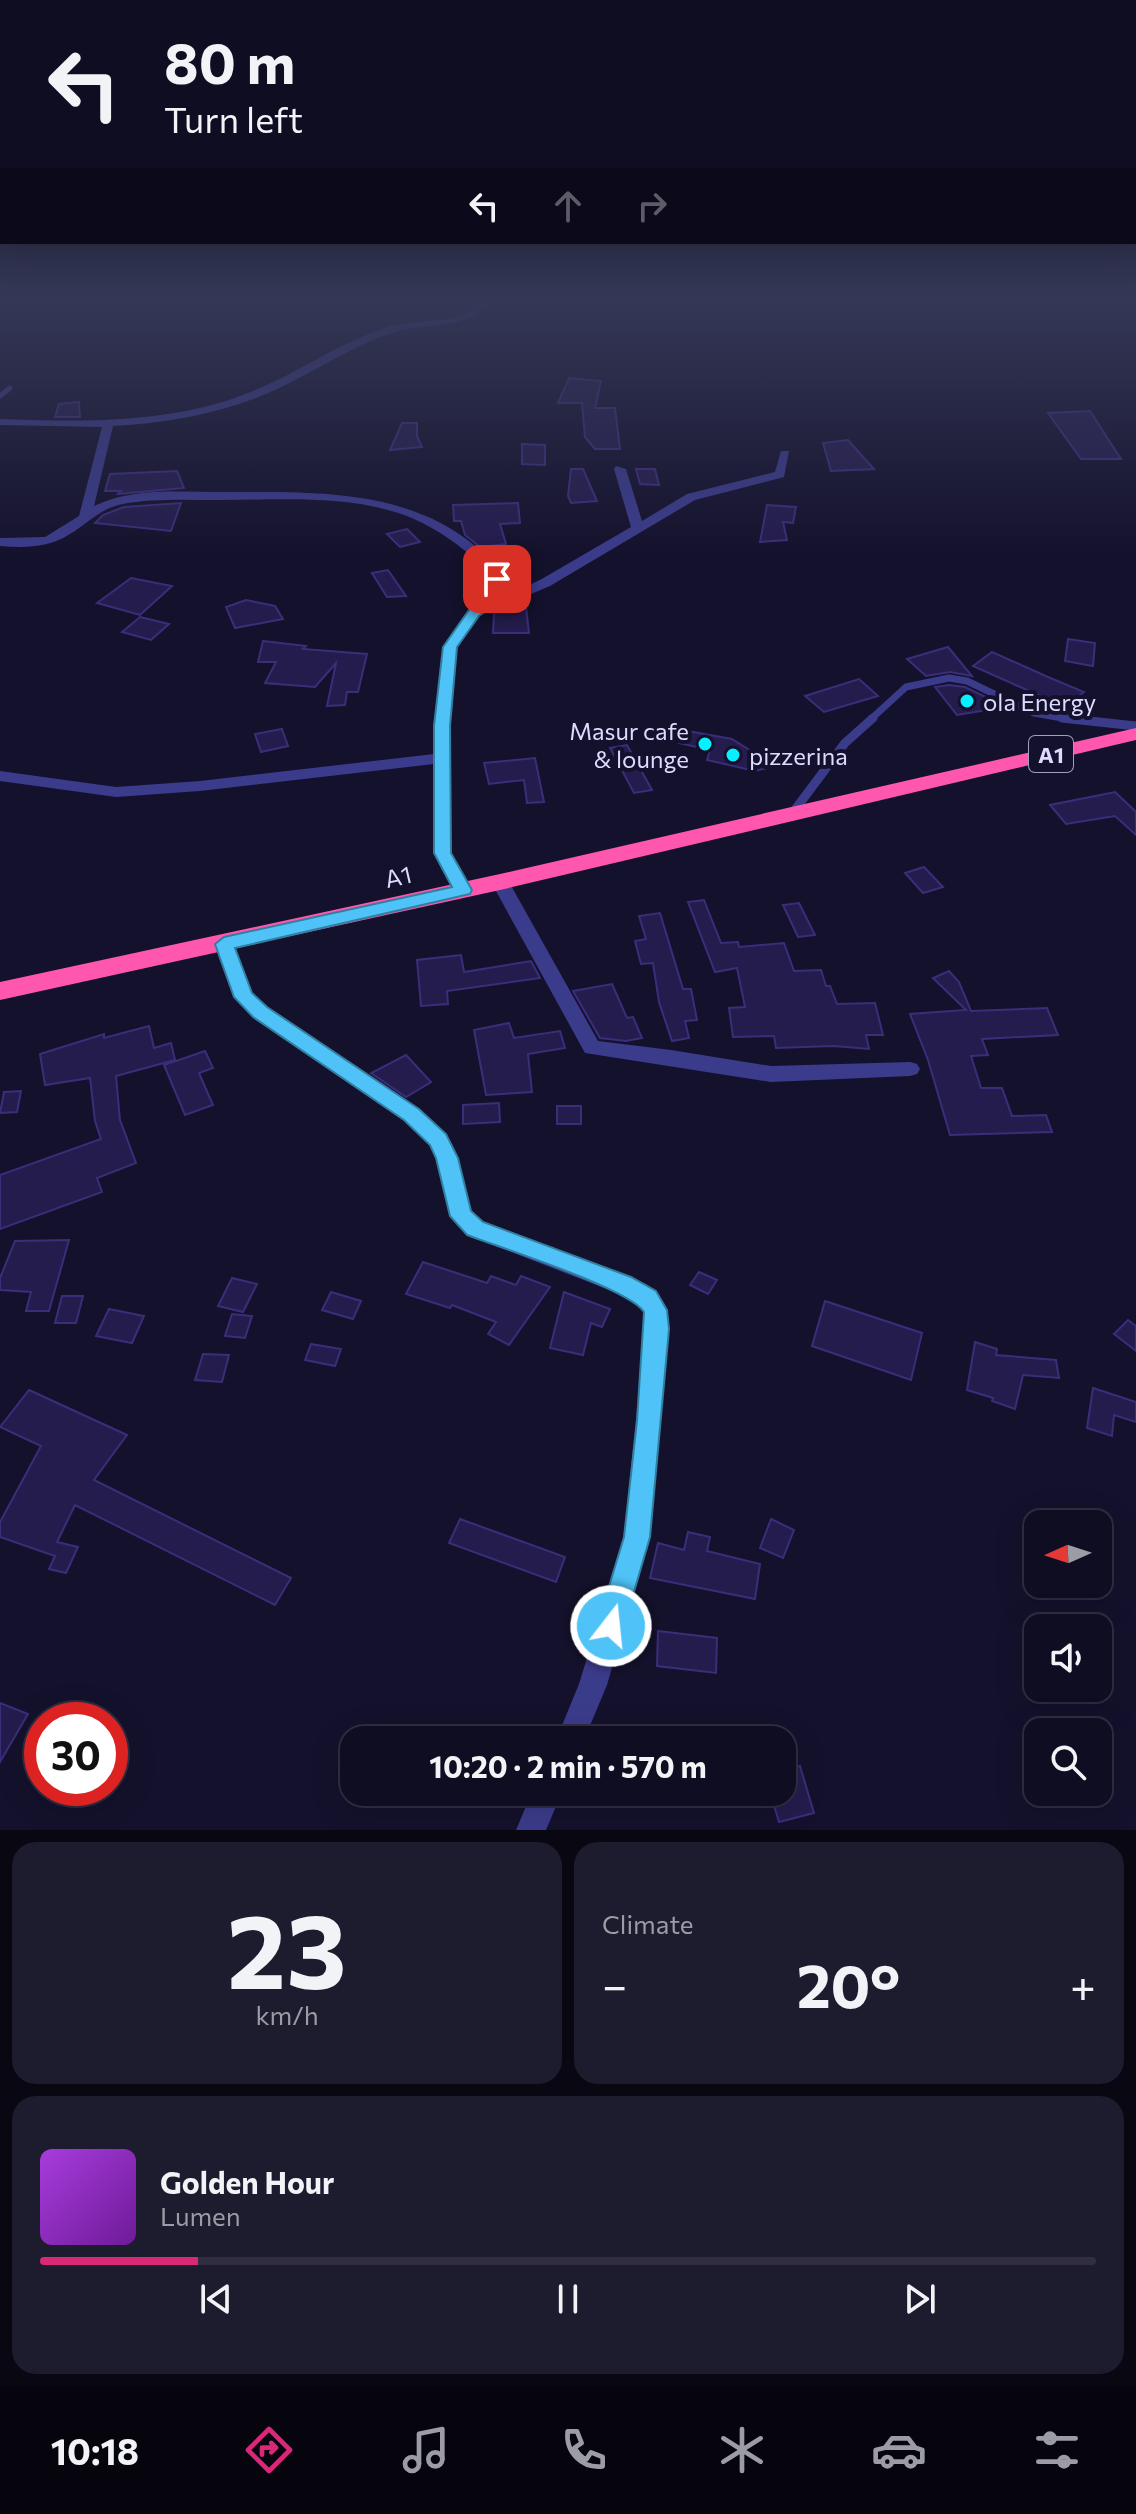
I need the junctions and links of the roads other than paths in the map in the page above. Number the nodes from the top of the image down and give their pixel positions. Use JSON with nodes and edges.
{"nodes":[{"id":1,"x":274,"y":385,"type":"edge"},
{"id":2,"x":10,"y":388,"type":"dead end"},
{"id":3,"x":0,"y":396,"type":"edge"},
{"id":4,"x":0,"y":422,"type":"edge"},
{"id":5,"x":108,"y":425,"type":"junction"},
{"id":6,"x":785,"y":454,"type":"dead end"},
{"id":7,"x":620,"y":469,"type":"dead end"},
{"id":8,"x":85,"y":516,"type":"junction"},
{"id":9,"x":638,"y":529,"type":"junction"},
{"id":10,"x":0,"y":542,"type":"edge"},
{"id":11,"x":474,"y":613,"type":"junction"},
{"id":12,"x":1136,"y":726,"type":"edge"},
{"id":13,"x":1136,"y":734,"type":"edge"},
{"id":14,"x":442,"y":758,"type":"junction"},
{"id":15,"x":0,"y":776,"type":"edge"},
{"id":16,"x":791,"y":815,"type":"junction"},
{"id":17,"x":500,"y":882,"type":"junction"},
{"id":18,"x":463,"y":890,"type":"junction"},
{"id":19,"x":224,"y":944,"type":"junction"},
{"id":20,"x":0,"y":991,"type":"edge"},
{"id":21,"x":910,"y":1069,"type":"dead end"},
{"id":22,"x":576,"y":1726,"type":"edge"},
{"id":23,"x":541,"y":1806,"type":"edge"},
{"id":24,"x":531,"y":1830,"type":"edge"}],
"edges":[{"from":1,"to":5,"type":"street"},
{"from":2,"to":3,"type":"lane"},
{"from":4,"to":5,"type":"street"},
{"from":5,"to":8,"type":"street"},
{"from":6,"to":9,"type":"street"},
{"from":7,"to":9,"type":"street"},
{"from":8,"to":10,"type":"street"},
{"from":8,"to":11,"type":"street"},
{"from":9,"to":11,"type":"street"},
{"from":11,"to":14,"type":"street"},
{"from":12,"to":16,"type":"lane"},
{"from":13,"to":16,"type":"highway","name":"A1","number":"A1"},
{"from":14,"to":15,"type":"street"},
{"from":14,"to":18,"type":"street"},
{"from":16,"to":17,"type":"highway","name":"A1","number":"A1"},
{"from":17,"to":18,"type":"highway","name":"A1","number":"A1"},
{"from":17,"to":21,"type":"street"},
{"from":18,"to":19,"type":"highway","name":"A1","number":"A1"},
{"from":19,"to":20,"type":"highway","name":"A1","number":"A1"},
{"from":19,"to":22,"type":"street"},
{"from":23,"to":24,"type":"street"}]}
